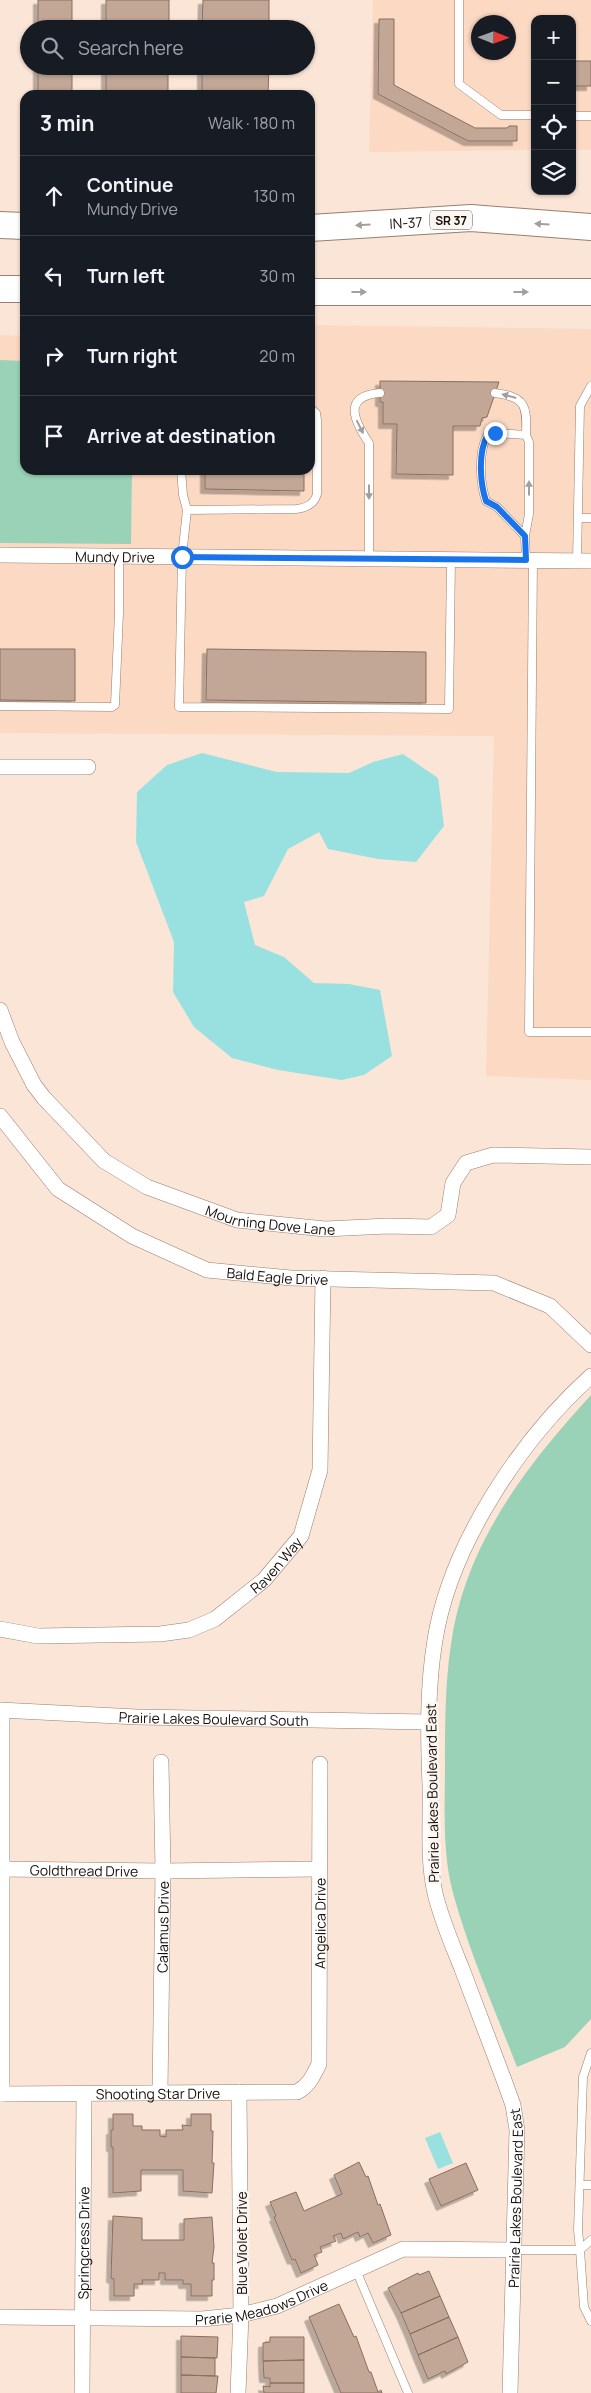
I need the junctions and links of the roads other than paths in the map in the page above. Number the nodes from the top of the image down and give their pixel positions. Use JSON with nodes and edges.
{"nodes":[{"id":1,"x":459,"y":0,"type":"edge"},
{"id":2,"x":531,"y":116,"type":"edge"},
{"id":3,"x":576,"y":116,"type":"edge"},
{"id":4,"x":591,"y":116,"type":"edge"},
{"id":5,"x":0,"y":225,"type":"edge"},
{"id":6,"x":20,"y":226,"type":"edge"},
{"id":7,"x":591,"y":227,"type":"edge"},
{"id":8,"x":315,"y":228,"type":"edge"},
{"id":9,"x":0,"y":289,"type":"edge"},
{"id":10,"x":20,"y":289,"type":"edge"},
{"id":11,"x":315,"y":292,"type":"edge"},
{"id":12,"x":591,"y":292,"type":"edge"},
{"id":13,"x":591,"y":386,"type":"edge"},
{"id":14,"x":380,"y":392,"type":"dead end"},
{"id":15,"x":495,"y":393,"type":"dead end"},
{"id":16,"x":315,"y":412,"type":"edge"},
{"id":17,"x":526,"y":435,"type":"junction"},
{"id":18,"x":181,"y":475,"type":"edge"},
{"id":19,"x":187,"y":510,"type":"junction"},
{"id":20,"x":578,"y":518,"type":"junction"},
{"id":21,"x":591,"y":518,"type":"edge"},
{"id":22,"x":525,"y":536,"type":"junction"},
{"id":23,"x":0,"y":555,"type":"edge"},
{"id":24,"x":119,"y":556,"type":"junction"},
{"id":25,"x":182,"y":557,"type":"junction"},
{"id":26,"x":370,"y":559,"type":"junction"},
{"id":27,"x":451,"y":560,"type":"junction"},
{"id":28,"x":529,"y":560,"type":"junction"},
{"id":29,"x":584,"y":561,"type":"edge"},
{"id":30,"x":0,"y":706,"type":"edge"},
{"id":31,"x":0,"y":766,"type":"edge"},
{"id":32,"x":88,"y":767,"type":"dead end"},
{"id":33,"x":0,"y":1010,"type":"edge"},
{"id":34,"x":591,"y":1032,"type":"edge"},
{"id":35,"x":0,"y":1116,"type":"edge"},
{"id":36,"x":591,"y":1156,"type":"edge"},
{"id":37,"x":324,"y":1278,"type":"junction"},
{"id":38,"x":591,"y":1344,"type":"edge"},
{"id":39,"x":591,"y":1376,"type":"edge"},
{"id":40,"x":0,"y":1629,"type":"edge"},
{"id":41,"x":1,"y":1710,"type":"edge"},
{"id":42,"x":428,"y":1722,"type":"junction"},
{"id":43,"x":161,"y":1762,"type":"dead end"},
{"id":44,"x":320,"y":1764,"type":"dead end"},
{"id":45,"x":1,"y":1869,"type":"edge"},
{"id":46,"x":319,"y":1869,"type":"junction"},
{"id":47,"x":162,"y":1871,"type":"junction"},
{"id":48,"x":591,"y":2052,"type":"edge"},
{"id":49,"x":311,"y":2081,"type":"joint"},
{"id":50,"x":160,"y":2092,"type":"junction"},
{"id":51,"x":239,"y":2092,"type":"junction"},
{"id":52,"x":1,"y":2094,"type":"edge"},
{"id":53,"x":84,"y":2094,"type":"junction"},
{"id":54,"x":580,"y":2185,"type":"junction"},
{"id":55,"x":591,"y":2185,"type":"edge"},
{"id":56,"x":591,"y":2240,"type":"edge"},
{"id":57,"x":514,"y":2250,"type":"junction"},
{"id":58,"x":580,"y":2250,"type":"junction"},
{"id":59,"x":356,"y":2270,"type":"junction"},
{"id":60,"x":241,"y":2315,"type":"junction"},
{"id":61,"x":0,"y":2317,"type":"edge"},
{"id":62,"x":82,"y":2318,"type":"junction"},
{"id":63,"x":591,"y":2321,"type":"edge"},
{"id":64,"x":82,"y":2393,"type":"edge"},
{"id":65,"x":238,"y":2393,"type":"edge"},
{"id":66,"x":408,"y":2393,"type":"edge"},
{"id":67,"x":510,"y":2393,"type":"edge"}],
"edges":[{"from":1,"to":2,"type":"lane"},
{"from":3,"to":4,"type":"lane"},
{"from":5,"to":6,"type":"highway"},
{"from":7,"to":8,"type":"highway","name":"IN-37","number":"SR 37","one_way":true},
{"from":9,"to":10,"type":"highway"},
{"from":11,"to":12,"type":"highway","one_way":true},
{"from":13,"to":20,"type":"lane"},
{"from":14,"to":26,"type":"lane","one_way":true},
{"from":17,"to":15,"type":"lane","one_way":true},
{"from":16,"to":19,"type":"lane"},
{"from":22,"to":17,"type":"lane","one_way":true},
{"from":17,"to":22,"type":"lane"},
{"from":18,"to":19,"type":"lane"},
{"from":19,"to":25,"type":"lane"},
{"from":20,"to":21,"type":"lane"},
{"from":20,"to":29,"type":"lane"},
{"from":22,"to":28,"type":"lane"},
{"from":23,"to":24,"type":"street","name":"Mundy Drive"},
{"from":24,"to":25,"type":"street","name":"Mundy Drive"},
{"from":24,"to":30,"type":"lane"},
{"from":25,"to":26,"type":"street","name":"Mundy Drive"},
{"from":25,"to":27,"type":"lane"},
{"from":26,"to":27,"type":"street","name":"Mundy Drive"},
{"from":27,"to":28,"type":"street","name":"Mundy Drive"},
{"from":28,"to":29,"type":"street","name":"Mundy Drive"},
{"from":28,"to":34,"type":"lane"},
{"from":31,"to":32,"type":"street"},
{"from":33,"to":36,"type":"street","name":"Mourning Dove Lane"},
{"from":35,"to":37,"type":"street","name":"Bald Eagle Drive"},
{"from":37,"to":38,"type":"street","name":"Bald Eagle Drive"},
{"from":37,"to":40,"type":"street","name":"Raven Way"},
{"from":39,"to":42,"type":"street","name":"Prairie Lakes Boulevard East"},
{"from":41,"to":42,"type":"street","name":"Prairie Lakes Boulevard South"},
{"from":41,"to":45,"type":"street"},
{"from":42,"to":57,"type":"street","name":"Prairie Lakes Boulevard East"},
{"from":43,"to":47,"type":"street","name":"Calamus Drive"},
{"from":44,"to":46,"type":"street","name":"Angelica Drive"},
{"from":45,"to":47,"type":"street","name":"Goldthread Drive"},
{"from":45,"to":52,"type":"street"},
{"from":46,"to":47,"type":"street","name":"Goldthread Drive"},
{"from":46,"to":49,"type":"street","name":"Angelica Drive"},
{"from":47,"to":50,"type":"street","name":"Calamus Drive"},
{"from":48,"to":54,"type":"lane"},
{"from":49,"to":51,"type":"street","name":"Shooting Star Drive"},
{"from":50,"to":51,"type":"street","name":"Shooting Star Drive"},
{"from":50,"to":53,"type":"street","name":"Shooting Star Drive"},
{"from":51,"to":60,"type":"street","name":"Blue Violet Drive"},
{"from":52,"to":53,"type":"street","name":"Shooting Star Drive"},
{"from":53,"to":62,"type":"street","name":"Springcress Drive"},
{"from":54,"to":55,"type":"lane"},
{"from":54,"to":58,"type":"lane"},
{"from":56,"to":58,"type":"lane"},
{"from":57,"to":58,"type":"lane"},
{"from":57,"to":59,"type":"street","name":"Prarie Meadows Drive"},
{"from":57,"to":67,"type":"street","name":"Prairie Lakes Boulevard East"},
{"from":58,"to":63,"type":"lane"},
{"from":59,"to":60,"type":"street","name":"Prarie Meadows Drive"},
{"from":59,"to":66,"type":"lane"},
{"from":60,"to":62,"type":"street","name":"Prarie Meadows Drive"},
{"from":60,"to":65,"type":"street","name":"Blue Violet Drive"},
{"from":61,"to":62,"type":"street","name":"Prarie Meadows Drive"},
{"from":62,"to":64,"type":"street","name":"Springcress Drive"}]}
